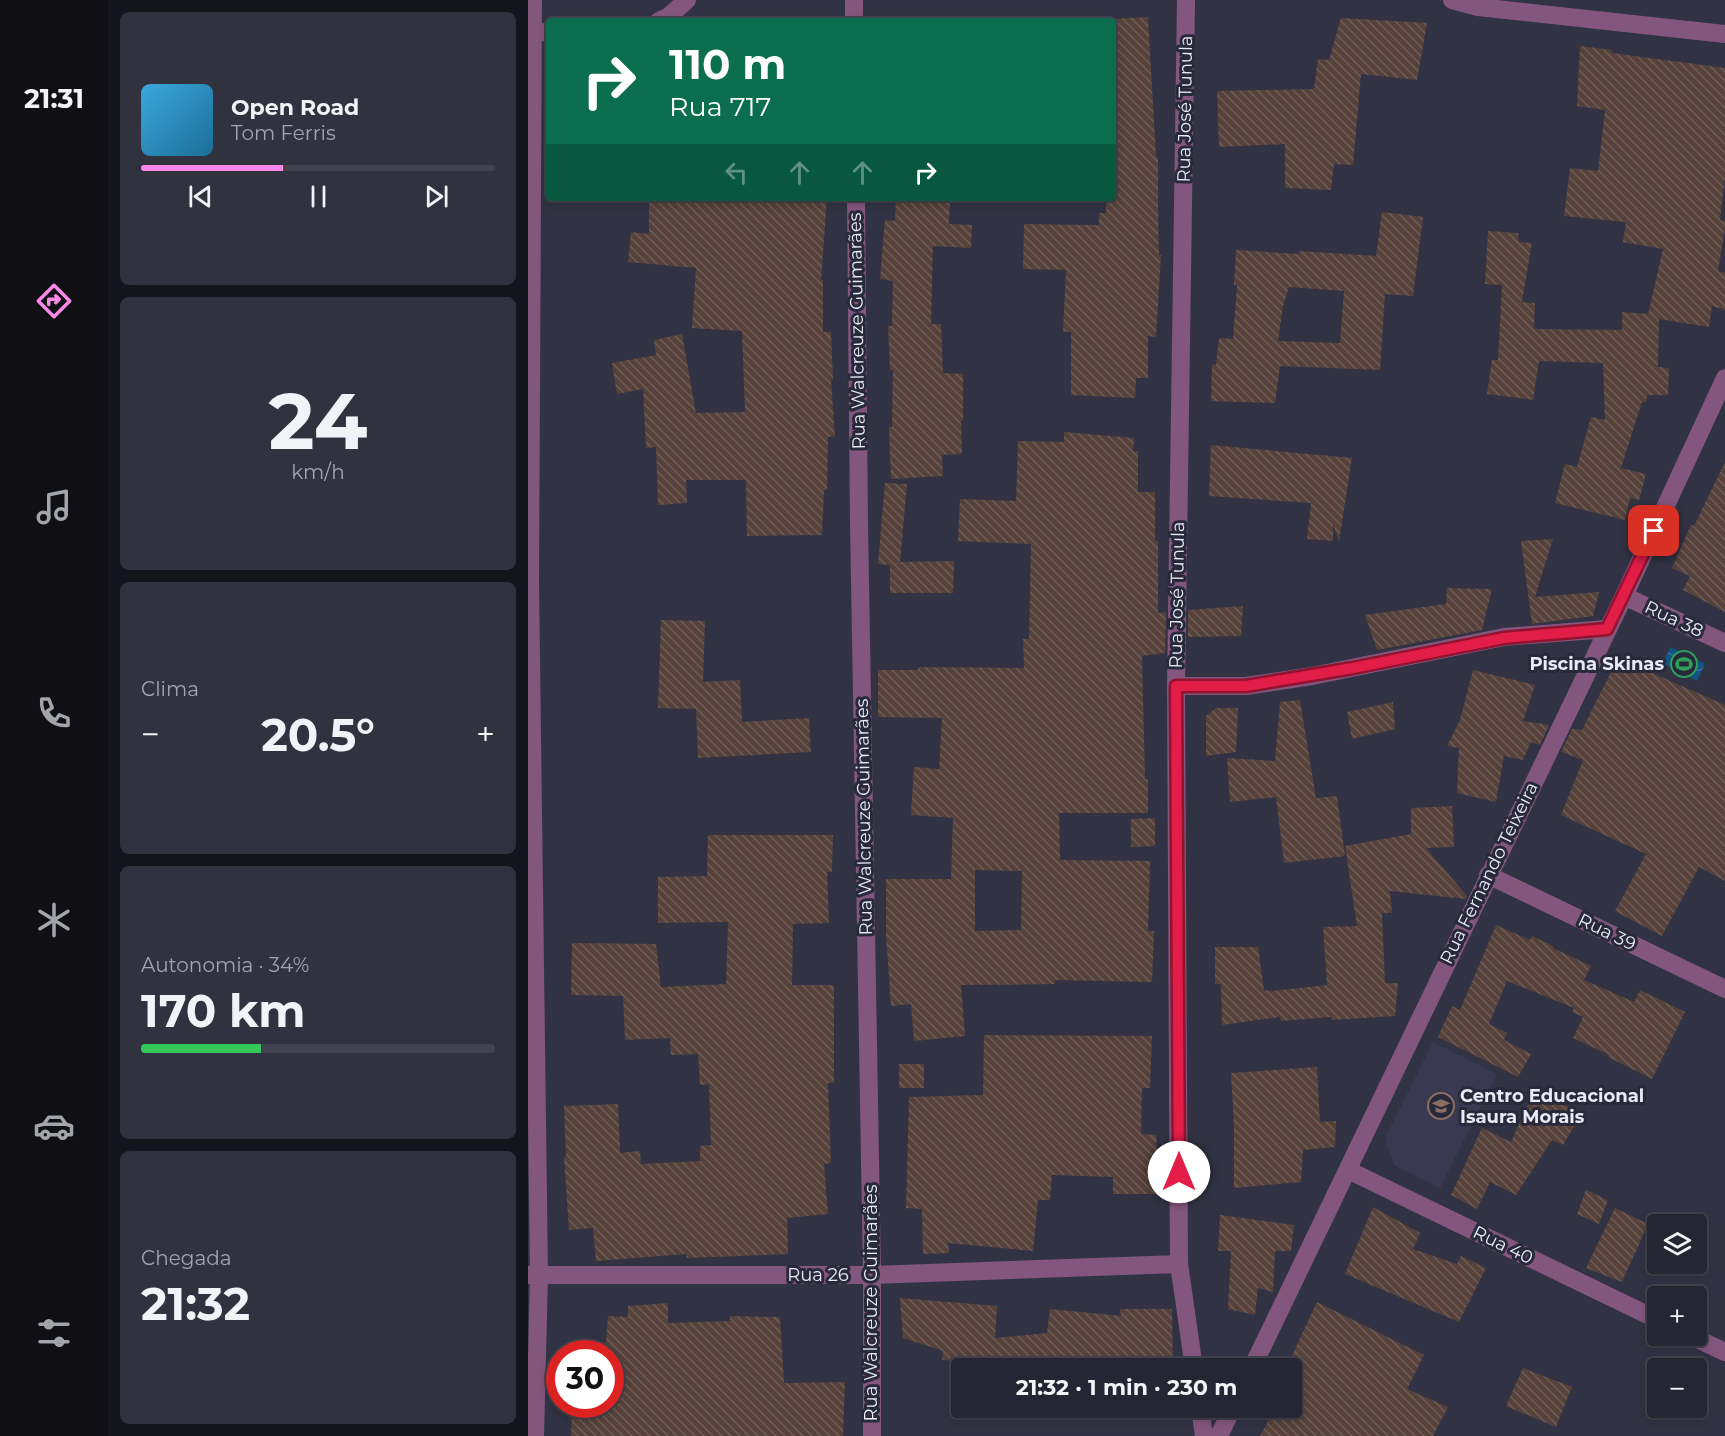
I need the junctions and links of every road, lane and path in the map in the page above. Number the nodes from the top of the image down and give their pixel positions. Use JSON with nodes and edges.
{"nodes":[{"id":1,"x":533,"y":0,"type":"edge"},
{"id":2,"x":687,"y":0,"type":"edge"},
{"id":3,"x":854,"y":0,"type":"edge"},
{"id":4,"x":1186,"y":0,"type":"edge"},
{"id":5,"x":1452,"y":0,"type":"edge"},
{"id":6,"x":1478,"y":4,"type":"edge"},
{"id":7,"x":666,"y":18,"type":"edge"},
{"id":8,"x":854,"y":18,"type":"edge"},
{"id":9,"x":1724,"y":31,"type":"edge"},
{"id":10,"x":536,"y":32,"type":"edge"},
{"id":11,"x":856,"y":201,"type":"edge"},
{"id":12,"x":1725,"y":378,"type":"edge"},
{"id":13,"x":1624,"y":596,"type":"junction"},
{"id":14,"x":1607,"y":629,"type":"junction"},
{"id":15,"x":1725,"y":643,"type":"edge"},
{"id":16,"x":1176,"y":686,"type":"junction"},
{"id":17,"x":1488,"y":874,"type":"junction"},
{"id":18,"x":1725,"y":989,"type":"edge"},
{"id":19,"x":1348,"y":1170,"type":"junction"},
{"id":20,"x":1179,"y":1264,"type":"junction"},
{"id":21,"x":534,"y":1275,"type":"edge"},
{"id":22,"x":872,"y":1275,"type":"junction"},
{"id":23,"x":1647,"y":1315,"type":"edge"},
{"id":24,"x":1707,"y":1344,"type":"edge"},
{"id":25,"x":1725,"y":1352,"type":"edge"},
{"id":26,"x":1193,"y":1358,"type":"edge"},
{"id":27,"x":1257,"y":1358,"type":"edge"},
{"id":28,"x":1202,"y":1418,"type":"edge"},
{"id":29,"x":1228,"y":1418,"type":"edge"},
{"id":30,"x":536,"y":1436,"type":"edge"},
{"id":31,"x":872,"y":1436,"type":"edge"},
{"id":32,"x":1204,"y":1436,"type":"edge"},
{"id":33,"x":1219,"y":1436,"type":"edge"}],
"edges":[{"from":1,"to":10,"type":"street"},
{"from":2,"to":7,"type":"street"},
{"from":3,"to":8,"type":"street"},
{"from":4,"to":16,"type":"street","name":"Rua José Tunula"},
{"from":5,"to":6,"type":"street"},
{"from":6,"to":9,"type":"street"},
{"from":10,"to":21,"type":"street"},
{"from":11,"to":22,"type":"street","name":"Rua Walcreuze Guimarães"},
{"from":12,"to":13,"type":"street","name":"Rua Fernando Teixeira"},
{"from":13,"to":14,"type":"street","name":"Rua Fernando Teixeira"},
{"from":13,"to":15,"type":"street","name":"Rua 38"},
{"from":14,"to":16,"type":"street"},
{"from":14,"to":17,"type":"street","name":"Rua Fernando Teixeira"},
{"from":16,"to":20,"type":"street","name":"Rua José Tunula"},
{"from":17,"to":18,"type":"street","name":"Rua 39"},
{"from":17,"to":19,"type":"street","name":"Rua Fernando Teixeira"},
{"from":19,"to":23,"type":"street","name":"Rua 40"},
{"from":19,"to":27,"type":"street","name":"Rua Fernando Teixeira"},
{"from":20,"to":22,"type":"street","name":"Rua 26"},
{"from":20,"to":26,"type":"street","name":"Rua José Tunula"},
{"from":21,"to":22,"type":"street","name":"Rua 26"},
{"from":21,"to":30,"type":"street"},
{"from":22,"to":31,"type":"street","name":"Rua Walcreuze Guimarães"},
{"from":24,"to":25,"type":"street"},
{"from":28,"to":32,"type":"street"},
{"from":29,"to":33,"type":"street"}]}
